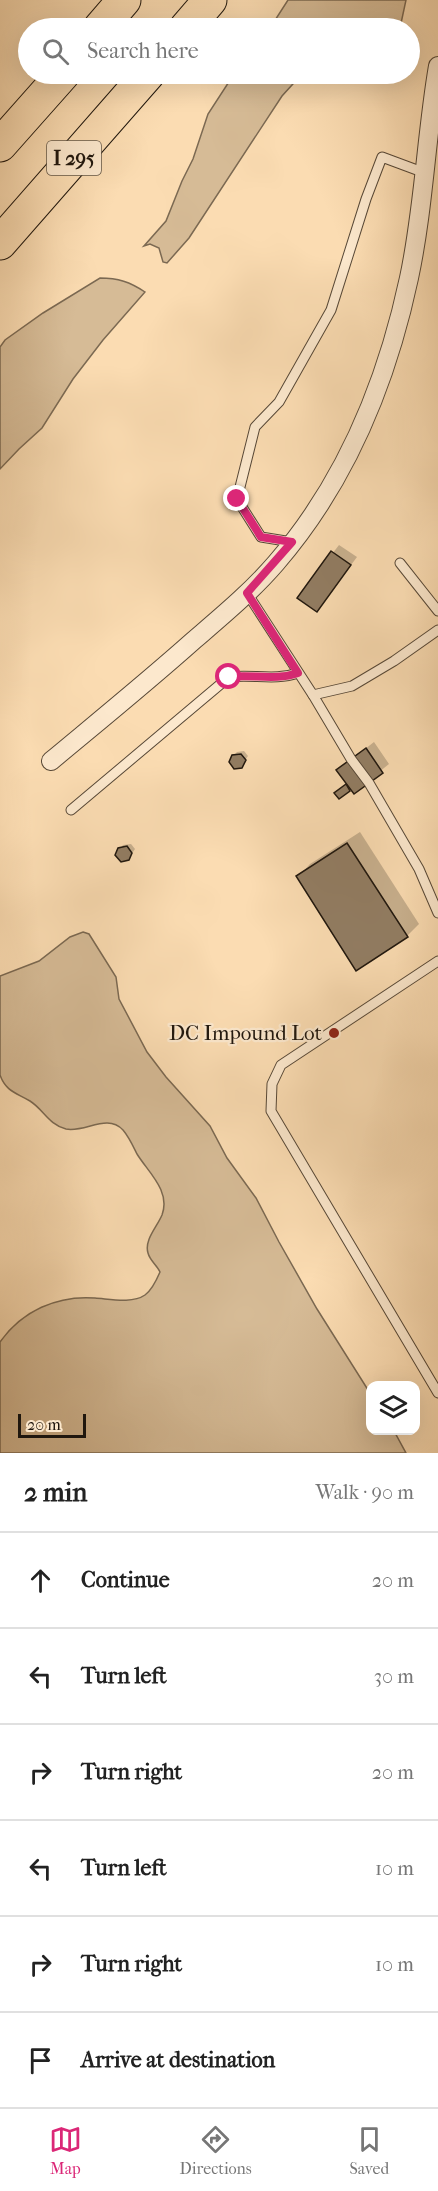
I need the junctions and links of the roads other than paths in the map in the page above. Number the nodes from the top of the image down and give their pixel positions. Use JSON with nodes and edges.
{"nodes":[{"id":1,"x":124,"y":0,"type":"edge"},
{"id":2,"x":210,"y":0,"type":"edge"},
{"id":3,"x":109,"y":18,"type":"edge"},
{"id":4,"x":195,"y":18,"type":"edge"},
{"id":5,"x":438,"y":66,"type":"edge"},
{"id":6,"x":54,"y":84,"type":"edge"},
{"id":7,"x":139,"y":84,"type":"edge"},
{"id":8,"x":0,"y":145,"type":"edge"},
{"id":9,"x":425,"y":173,"type":"junction"},
{"id":10,"x":0,"y":243,"type":"edge"},
{"id":11,"x":292,"y":542,"type":"junction"},
{"id":12,"x":400,"y":563,"type":"dead end"},
{"id":13,"x":247,"y":593,"type":"junction"},
{"id":14,"x":438,"y":611,"type":"edge"},
{"id":15,"x":438,"y":630,"type":"edge"},
{"id":16,"x":298,"y":673,"type":"junction"},
{"id":17,"x":313,"y":695,"type":"junction"},
{"id":18,"x":51,"y":761,"type":"dead end"},
{"id":19,"x":71,"y":810,"type":"dead end"},
{"id":20,"x":438,"y":913,"type":"edge"},
{"id":21,"x":438,"y":961,"type":"edge"},
{"id":22,"x":438,"y":1393,"type":"edge"}],
"edges":[{"from":1,"to":3,"type":"highway"},
{"from":2,"to":4,"type":"highway"},
{"from":5,"to":9,"type":"street"},
{"from":6,"to":8,"type":"highway","number":"I 295"},
{"from":7,"to":10,"type":"highway","number":"I 295"},
{"from":9,"to":11,"type":"street"},
{"from":9,"to":11,"type":"lane"},
{"from":11,"to":13,"type":"street"},
{"from":12,"to":14,"type":"lane"},
{"from":13,"to":16,"type":"lane"},
{"from":13,"to":18,"type":"street"},
{"from":15,"to":17,"type":"lane"},
{"from":16,"to":17,"type":"lane"},
{"from":16,"to":19,"type":"lane"},
{"from":17,"to":20,"type":"lane"},
{"from":21,"to":22,"type":"lane"}]}
